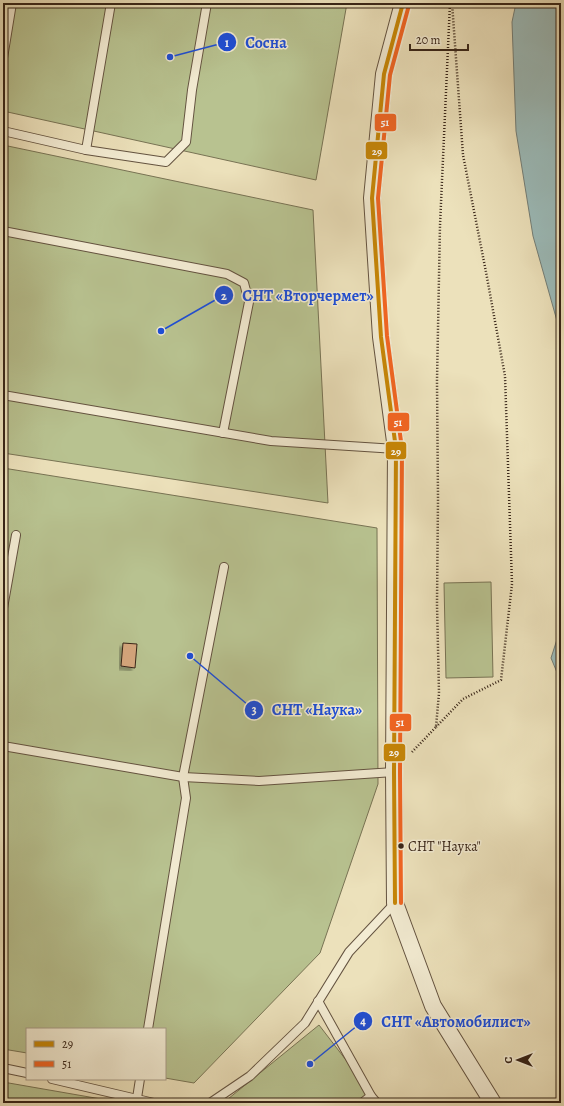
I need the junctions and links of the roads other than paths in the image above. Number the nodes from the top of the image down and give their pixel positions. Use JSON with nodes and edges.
{"nodes":[{"id":1,"x":12,"y":3,"type":"edge"},
{"id":2,"x":111,"y":3,"type":"edge"},
{"id":3,"x":207,"y":3,"type":"edge"},
{"id":4,"x":404,"y":3,"type":"edge"},
{"id":5,"x":3,"y":58,"type":"edge"},
{"id":6,"x":3,"y":131,"type":"edge"},
{"id":7,"x":86,"y":150,"type":"junction"},
{"id":8,"x":3,"y":231,"type":"edge"},
{"id":9,"x":3,"y":395,"type":"edge"},
{"id":10,"x":223,"y":432,"type":"junction"},
{"id":11,"x":396,"y":450,"type":"junction"},
{"id":12,"x":16,"y":535,"type":"dead end"},
{"id":13,"x":224,"y":567,"type":"dead end"},
{"id":14,"x":3,"y":608,"type":"edge"},
{"id":15,"x":3,"y":746,"type":"edge"},
{"id":16,"x":394,"y":772,"type":"junction"},
{"id":17,"x":183,"y":777,"type":"junction"},
{"id":18,"x":395,"y":903,"type":"junction"},
{"id":19,"x":318,"y":1001,"type":"junction"},
{"id":20,"x":148,"y":1028,"type":"edge"},
{"id":21,"x":3,"y":1068,"type":"edge"},
{"id":22,"x":26,"y":1073,"type":"edge"},
{"id":23,"x":56,"y":1080,"type":"edge"},
{"id":24,"x":140,"y":1080,"type":"edge"},
{"id":25,"x":371,"y":1096,"type":"junction"},
{"id":26,"x":137,"y":1098,"type":"junction"},
{"id":27,"x":154,"y":1103,"type":"edge"},
{"id":28,"x":210,"y":1103,"type":"edge"},
{"id":29,"x":362,"y":1103,"type":"edge"},
{"id":30,"x":377,"y":1103,"type":"edge"},
{"id":31,"x":493,"y":1103,"type":"edge"}],
"edges":[{"from":1,"to":5,"type":"lane"},
{"from":2,"to":7,"type":"lane"},
{"from":3,"to":7,"type":"lane"},
{"from":4,"to":11,"type":"street"},
{"from":6,"to":7,"type":"lane"},
{"from":8,"to":10,"type":"lane"},
{"from":9,"to":10,"type":"lane"},
{"from":10,"to":11,"type":"lane"},
{"from":11,"to":16,"type":"street"},
{"from":12,"to":14,"type":"lane"},
{"from":13,"to":17,"type":"lane"},
{"from":15,"to":17,"type":"lane"},
{"from":16,"to":17,"type":"lane"},
{"from":16,"to":18,"type":"street"},
{"from":17,"to":20,"type":"lane"},
{"from":18,"to":19,"type":"lane"},
{"from":18,"to":31,"type":"street"},
{"from":19,"to":25,"type":"lane"},
{"from":19,"to":28,"type":"lane"},
{"from":21,"to":22,"type":"lane"},
{"from":23,"to":26,"type":"lane"},
{"from":24,"to":26,"type":"lane"},
{"from":25,"to":29,"type":"lane"},
{"from":25,"to":30,"type":"lane"},
{"from":26,"to":27,"type":"lane"}]}
